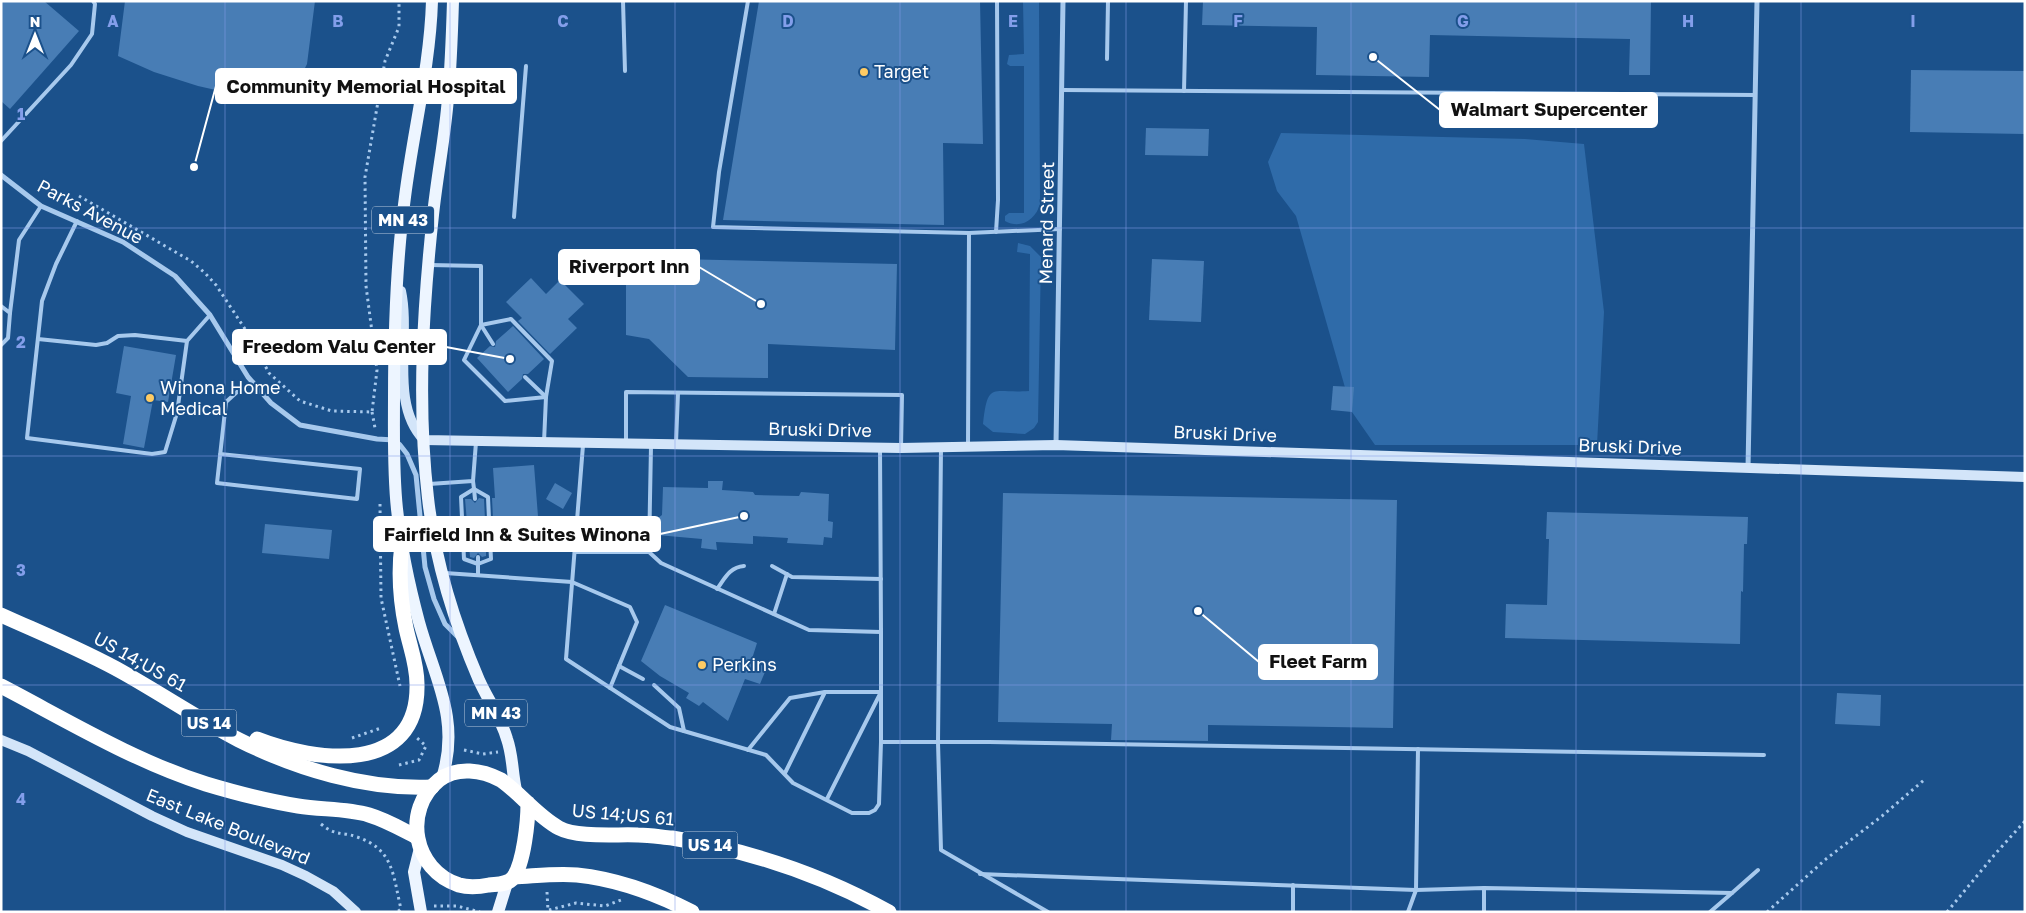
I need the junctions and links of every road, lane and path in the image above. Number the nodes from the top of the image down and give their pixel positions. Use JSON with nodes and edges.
{"nodes":[{"id":1,"x":93,"y":1,"type":"edge"},
{"id":2,"x":398,"y":1,"type":"edge"},
{"id":3,"x":432,"y":1,"type":"edge"},
{"id":4,"x":453,"y":1,"type":"edge"},
{"id":5,"x":623,"y":1,"type":"edge"},
{"id":6,"x":748,"y":1,"type":"edge"},
{"id":7,"x":997,"y":1,"type":"edge"},
{"id":8,"x":1063,"y":1,"type":"edge"},
{"id":9,"x":1108,"y":1,"type":"edge"},
{"id":10,"x":1186,"y":1,"type":"edge"},
{"id":11,"x":1757,"y":1,"type":"edge"},
{"id":12,"x":1107,"y":59,"type":"dead end"},
{"id":13,"x":526,"y":66,"type":"dead end"},
{"id":14,"x":625,"y":71,"type":"dead end"},
{"id":15,"x":1062,"y":90,"type":"junction"},
{"id":16,"x":1184,"y":91,"type":"junction"},
{"id":17,"x":1755,"y":96,"type":"junction"},
{"id":18,"x":1,"y":141,"type":"edge"},
{"id":19,"x":1,"y":176,"type":"edge"},
{"id":20,"x":79,"y":196,"type":"dead end"},
{"id":21,"x":41,"y":206,"type":"junction"},
{"id":22,"x":514,"y":217,"type":"dead end"},
{"id":23,"x":77,"y":221,"type":"junction"},
{"id":24,"x":1061,"y":229,"type":"junction"},
{"id":25,"x":996,"y":232,"type":"junction"},
{"id":26,"x":968,"y":233,"type":"junction"},
{"id":27,"x":428,"y":265,"type":"junction"},
{"id":28,"x":398,"y":278,"type":"junction"},
{"id":29,"x":1,"y":306,"type":"edge"},
{"id":30,"x":10,"y":313,"type":"junction"},
{"id":31,"x":210,"y":315,"type":"junction"},
{"id":32,"x":481,"y":325,"type":"junction"},
{"id":33,"x":38,"y":338,"type":"junction"},
{"id":34,"x":187,"y":340,"type":"junction"},
{"id":35,"x":493,"y":344,"type":"dead end"},
{"id":36,"x":1,"y":345,"type":"edge"},
{"id":37,"x":525,"y":377,"type":"dead end"},
{"id":38,"x":253,"y":382,"type":"junction"},
{"id":39,"x":678,"y":393,"type":"junction"},
{"id":40,"x":546,"y":397,"type":"junction"},
{"id":41,"x":394,"y":440,"type":"junction"},
{"id":42,"x":424,"y":440,"type":"junction"},
{"id":43,"x":476,"y":441,"type":"junction"},
{"id":44,"x":544,"y":442,"type":"junction"},
{"id":45,"x":584,"y":442,"type":"junction"},
{"id":46,"x":626,"y":443,"type":"junction"},
{"id":47,"x":651,"y":444,"type":"junction"},
{"id":48,"x":676,"y":444,"type":"junction"},
{"id":49,"x":1056,"y":445,"type":"junction"},
{"id":50,"x":880,"y":447,"type":"junction"},
{"id":51,"x":968,"y":447,"type":"junction"},
{"id":52,"x":901,"y":448,"type":"junction"},
{"id":53,"x":941,"y":448,"type":"junction"},
{"id":54,"x":220,"y":454,"type":"junction"},
{"id":55,"x":1748,"y":468,"type":"junction"},
{"id":56,"x":2025,"y":476,"type":"edge"},
{"id":57,"x":474,"y":480,"type":"junction"},
{"id":58,"x":427,"y":484,"type":"junction"},
{"id":59,"x":474,"y":489,"type":"junction"},
{"id":60,"x":475,"y":498,"type":"dead end"},
{"id":61,"x":489,"y":519,"type":"dead end"},
{"id":62,"x":490,"y":540,"type":"dead end"},
{"id":63,"x":402,"y":544,"type":"junction"},
{"id":64,"x":575,"y":552,"type":"junction"},
{"id":65,"x":650,"y":552,"type":"junction"},
{"id":66,"x":478,"y":557,"type":"dead end"},
{"id":67,"x":478,"y":564,"type":"junction"},
{"id":68,"x":744,"y":566,"type":"dead end"},
{"id":69,"x":772,"y":566,"type":"dead end"},
{"id":70,"x":442,"y":572,"type":"junction"},
{"id":71,"x":787,"y":574,"type":"junction"},
{"id":72,"x":478,"y":575,"type":"junction"},
{"id":73,"x":881,"y":579,"type":"junction"},
{"id":74,"x":572,"y":582,"type":"junction"},
{"id":75,"x":717,"y":589,"type":"junction"},
{"id":76,"x":774,"y":614,"type":"junction"},
{"id":77,"x":1,"y":615,"type":"edge"},
{"id":78,"x":881,"y":632,"type":"junction"},
{"id":79,"x":462,"y":640,"type":"junction"},
{"id":80,"x":619,"y":666,"type":"junction"},
{"id":81,"x":643,"y":679,"type":"dead end"},
{"id":82,"x":654,"y":685,"type":"dead end"},
{"id":83,"x":1,"y":686,"type":"edge"},
{"id":84,"x":610,"y":688,"type":"junction"},
{"id":85,"x":826,"y":692,"type":"junction"},
{"id":86,"x":881,"y":692,"type":"junction"},
{"id":87,"x":388,"y":725,"type":"dead end"},
{"id":88,"x":219,"y":728,"type":"junction"},
{"id":89,"x":684,"y":731,"type":"junction"},
{"id":90,"x":417,"y":738,"type":"dead end"},
{"id":91,"x":1,"y":740,"type":"edge"},
{"id":92,"x":346,"y":740,"type":"dead end"},
{"id":93,"x":881,"y":742,"type":"junction"},
{"id":94,"x":938,"y":742,"type":"junction"},
{"id":95,"x":426,"y":746,"type":"junction"},
{"id":96,"x":436,"y":746,"type":"dead end"},
{"id":97,"x":1418,"y":749,"type":"junction"},
{"id":98,"x":464,"y":750,"type":"dead end"},
{"id":99,"x":748,"y":750,"type":"junction"},
{"id":100,"x":501,"y":752,"type":"dead end"},
{"id":101,"x":1764,"y":755,"type":"dead end"},
{"id":102,"x":399,"y":765,"type":"dead end"},
{"id":103,"x":785,"y":773,"type":"junction"},
{"id":104,"x":1924,"y":780,"type":"dead end"},
{"id":105,"x":437,"y":782,"type":"junction"},
{"id":106,"x":516,"y":790,"type":"junction"},
{"id":107,"x":827,"y":799,"type":"junction"},
{"id":108,"x":528,"y":803,"type":"junction"},
{"id":109,"x":2025,"y":821,"type":"edge"},
{"id":110,"x":327,"y":829,"type":"dead end"},
{"id":111,"x":418,"y":842,"type":"junction"},
{"id":112,"x":1758,"y":870,"type":"dead end"},
{"id":113,"x":980,"y":874,"type":"junction"},
{"id":114,"x":511,"y":880,"type":"junction"},
{"id":115,"x":1292,"y":885,"type":"junction"},
{"id":116,"x":1484,"y":888,"type":"junction"},
{"id":117,"x":1416,"y":890,"type":"junction"},
{"id":118,"x":547,"y":892,"type":"dead end"},
{"id":119,"x":1732,"y":893,"type":"junction"},
{"id":120,"x":614,"y":902,"type":"dead end"},
{"id":121,"x":434,"y":906,"type":"dead end"},
{"id":122,"x":548,"y":911,"type":"edge"},
{"id":123,"x":356,"y":912,"type":"edge"},
{"id":124,"x":397,"y":912,"type":"edge"},
{"id":125,"x":421,"y":912,"type":"edge"},
{"id":126,"x":480,"y":912,"type":"edge"},
{"id":127,"x":498,"y":912,"type":"edge"},
{"id":128,"x":692,"y":912,"type":"edge"},
{"id":129,"x":890,"y":912,"type":"edge"},
{"id":130,"x":1048,"y":912,"type":"edge"},
{"id":131,"x":1292,"y":912,"type":"edge"},
{"id":132,"x":1408,"y":912,"type":"edge"},
{"id":133,"x":1484,"y":912,"type":"edge"},
{"id":134,"x":1710,"y":912,"type":"edge"},
{"id":135,"x":1767,"y":912,"type":"edge"},
{"id":136,"x":1947,"y":912,"type":"edge"}],
"edges":[{"from":1,"to":18,"type":"lane"},
{"from":2,"to":20,"type":"path"},
{"from":3,"to":28,"type":"main road","number":"MN 43"},
{"from":4,"to":27,"type":"main road","number":"MN 43"},
{"from":5,"to":14,"type":"lane"},
{"from":6,"to":26,"type":"lane"},
{"from":7,"to":25,"type":"lane"},
{"from":8,"to":15,"type":"street","name":"Menard Street"},
{"from":9,"to":12,"type":"lane"},
{"from":10,"to":16,"type":"lane"},
{"from":11,"to":17,"type":"street"},
{"from":13,"to":22,"type":"lane"},
{"from":15,"to":16,"type":"lane"},
{"from":15,"to":24,"type":"street","name":"Menard Street"},
{"from":16,"to":17,"type":"lane"},
{"from":17,"to":55,"type":"street"},
{"from":19,"to":21,"type":"street","name":"Parks Avenue"},
{"from":21,"to":23,"type":"street","name":"Parks Avenue"},
{"from":21,"to":30,"type":"lane"},
{"from":23,"to":31,"type":"street","name":"Parks Avenue"},
{"from":23,"to":33,"type":"lane"},
{"from":24,"to":25,"type":"lane"},
{"from":24,"to":49,"type":"street","name":"Menard Street"},
{"from":25,"to":26,"type":"lane"},
{"from":26,"to":51,"type":"lane"},
{"from":27,"to":32,"type":"lane"},
{"from":27,"to":42,"type":"main road","number":"MN 43"},
{"from":28,"to":41,"type":"main road","number":"MN 43"},
{"from":28,"to":42,"type":"street"},
{"from":29,"to":30,"type":"lane"},
{"from":30,"to":36,"type":"lane"},
{"from":31,"to":34,"type":"lane"},
{"from":31,"to":38,"type":"street","name":"Parks Avenue"},
{"from":32,"to":35,"type":"lane"},
{"from":32,"to":40,"type":"lane"},
{"from":32,"to":40,"type":"lane"},
{"from":33,"to":34,"type":"lane"},
{"from":33,"to":34,"type":"lane"},
{"from":37,"to":40,"type":"lane"},
{"from":38,"to":41,"type":"street","name":"Parks Avenue"},
{"from":38,"to":54,"type":"lane"},
{"from":39,"to":46,"type":"lane"},
{"from":39,"to":48,"type":"lane"},
{"from":39,"to":52,"type":"lane"},
{"from":40,"to":44,"type":"lane"},
{"from":41,"to":63,"type":"main road","number":"MN 43"},
{"from":41,"to":79,"type":"street"},
{"from":42,"to":43,"type":"street","name":"Bruski Drive"},
{"from":42,"to":58,"type":"main road","number":"MN 43"},
{"from":43,"to":44,"type":"street","name":"Bruski Drive"},
{"from":43,"to":57,"type":"lane"},
{"from":44,"to":45,"type":"street","name":"Bruski Drive"},
{"from":45,"to":46,"type":"street","name":"Bruski Drive"},
{"from":45,"to":64,"type":"lane"},
{"from":46,"to":47,"type":"street","name":"Bruski Drive"},
{"from":47,"to":48,"type":"street","name":"Bruski Drive"},
{"from":47,"to":65,"type":"lane"},
{"from":48,"to":50,"type":"street","name":"Bruski Drive"},
{"from":49,"to":51,"type":"street","name":"Bruski Drive"},
{"from":49,"to":55,"type":"street","name":"Bruski Drive"},
{"from":50,"to":52,"type":"street","name":"Bruski Drive"},
{"from":50,"to":73,"type":"lane"},
{"from":51,"to":53,"type":"street","name":"Bruski Drive"},
{"from":52,"to":53,"type":"street","name":"Bruski Drive"},
{"from":53,"to":94,"type":"lane"},
{"from":54,"to":54,"type":"lane"},
{"from":55,"to":56,"type":"street","name":"Bruski Drive"},
{"from":57,"to":58,"type":"lane"},
{"from":57,"to":59,"type":"lane"},
{"from":58,"to":70,"type":"main road","number":"MN 43"},
{"from":59,"to":60,"type":"lane"},
{"from":59,"to":61,"type":"lane"},
{"from":59,"to":67,"type":"lane"},
{"from":62,"to":67,"type":"lane"},
{"from":63,"to":88,"type":"highway"},
{"from":63,"to":105,"type":"main road","number":"MN 43"},
{"from":64,"to":65,"type":"lane"},
{"from":64,"to":74,"type":"lane"},
{"from":65,"to":75,"type":"lane"},
{"from":66,"to":67,"type":"lane"},
{"from":67,"to":72,"type":"lane"},
{"from":68,"to":75,"type":"lane"},
{"from":69,"to":71,"type":"lane"},
{"from":70,"to":72,"type":"lane"},
{"from":70,"to":79,"type":"main road","number":"MN 43"},
{"from":71,"to":73,"type":"lane"},
{"from":71,"to":76,"type":"lane"},
{"from":72,"to":74,"type":"lane"},
{"from":73,"to":78,"type":"lane"},
{"from":74,"to":80,"type":"lane"},
{"from":74,"to":84,"type":"lane"},
{"from":75,"to":76,"type":"lane"},
{"from":76,"to":78,"type":"lane"},
{"from":77,"to":88,"type":"highway","name":"US 14;US 61","number":"US 14"},
{"from":78,"to":86,"type":"lane"},
{"from":79,"to":106,"type":"main road","number":"MN 43"},
{"from":80,"to":81,"type":"lane"},
{"from":80,"to":84,"type":"lane"},
{"from":82,"to":89,"type":"lane"},
{"from":83,"to":111,"type":"highway"},
{"from":84,"to":89,"type":"lane"},
{"from":85,"to":86,"type":"lane"},
{"from":85,"to":99,"type":"lane"},
{"from":85,"to":103,"type":"lane"},
{"from":86,"to":93,"type":"lane"},
{"from":86,"to":107,"type":"lane"},
{"from":87,"to":92,"type":"path"},
{"from":88,"to":105,"type":"highway","name":"US 14;US 61","number":"US 14"},
{"from":89,"to":99,"type":"lane"},
{"from":90,"to":95,"type":"path"},
{"from":91,"to":123,"type":"street","name":"East Lake Boulevard"},
{"from":93,"to":94,"type":"lane"},
{"from":93,"to":107,"type":"lane"},
{"from":94,"to":97,"type":"lane"},
{"from":94,"to":113,"type":"lane"},
{"from":95,"to":96,"type":"path"},
{"from":95,"to":102,"type":"path"},
{"from":97,"to":101,"type":"lane"},
{"from":97,"to":117,"type":"lane"},
{"from":98,"to":100,"type":"path"},
{"from":99,"to":103,"type":"lane"},
{"from":103,"to":107,"type":"lane"},
{"from":104,"to":135,"type":"path"},
{"from":105,"to":106,"type":"highway","name":"US 14;US 61","number":"US 14"},
{"from":105,"to":111,"type":"highway"},
{"from":106,"to":108,"type":"highway","name":"US 14;US 61","number":"US 14"},
{"from":108,"to":114,"type":"highway"},
{"from":108,"to":129,"type":"highway","name":"US 14;US 61","number":"US 14"},
{"from":109,"to":136,"type":"path"},
{"from":110,"to":124,"type":"path"},
{"from":111,"to":114,"type":"highway"},
{"from":111,"to":125,"type":"main road"},
{"from":112,"to":119,"type":"lane"},
{"from":113,"to":115,"type":"lane"},
{"from":113,"to":130,"type":"lane"},
{"from":114,"to":127,"type":"main road"},
{"from":114,"to":128,"type":"highway"},
{"from":115,"to":117,"type":"lane"},
{"from":115,"to":131,"type":"lane"},
{"from":116,"to":117,"type":"lane"},
{"from":116,"to":119,"type":"lane"},
{"from":116,"to":133,"type":"lane"},
{"from":117,"to":132,"type":"lane"},
{"from":118,"to":122,"type":"path"},
{"from":119,"to":134,"type":"lane"},
{"from":120,"to":122,"type":"path"},
{"from":121,"to":126,"type":"path"}]}
